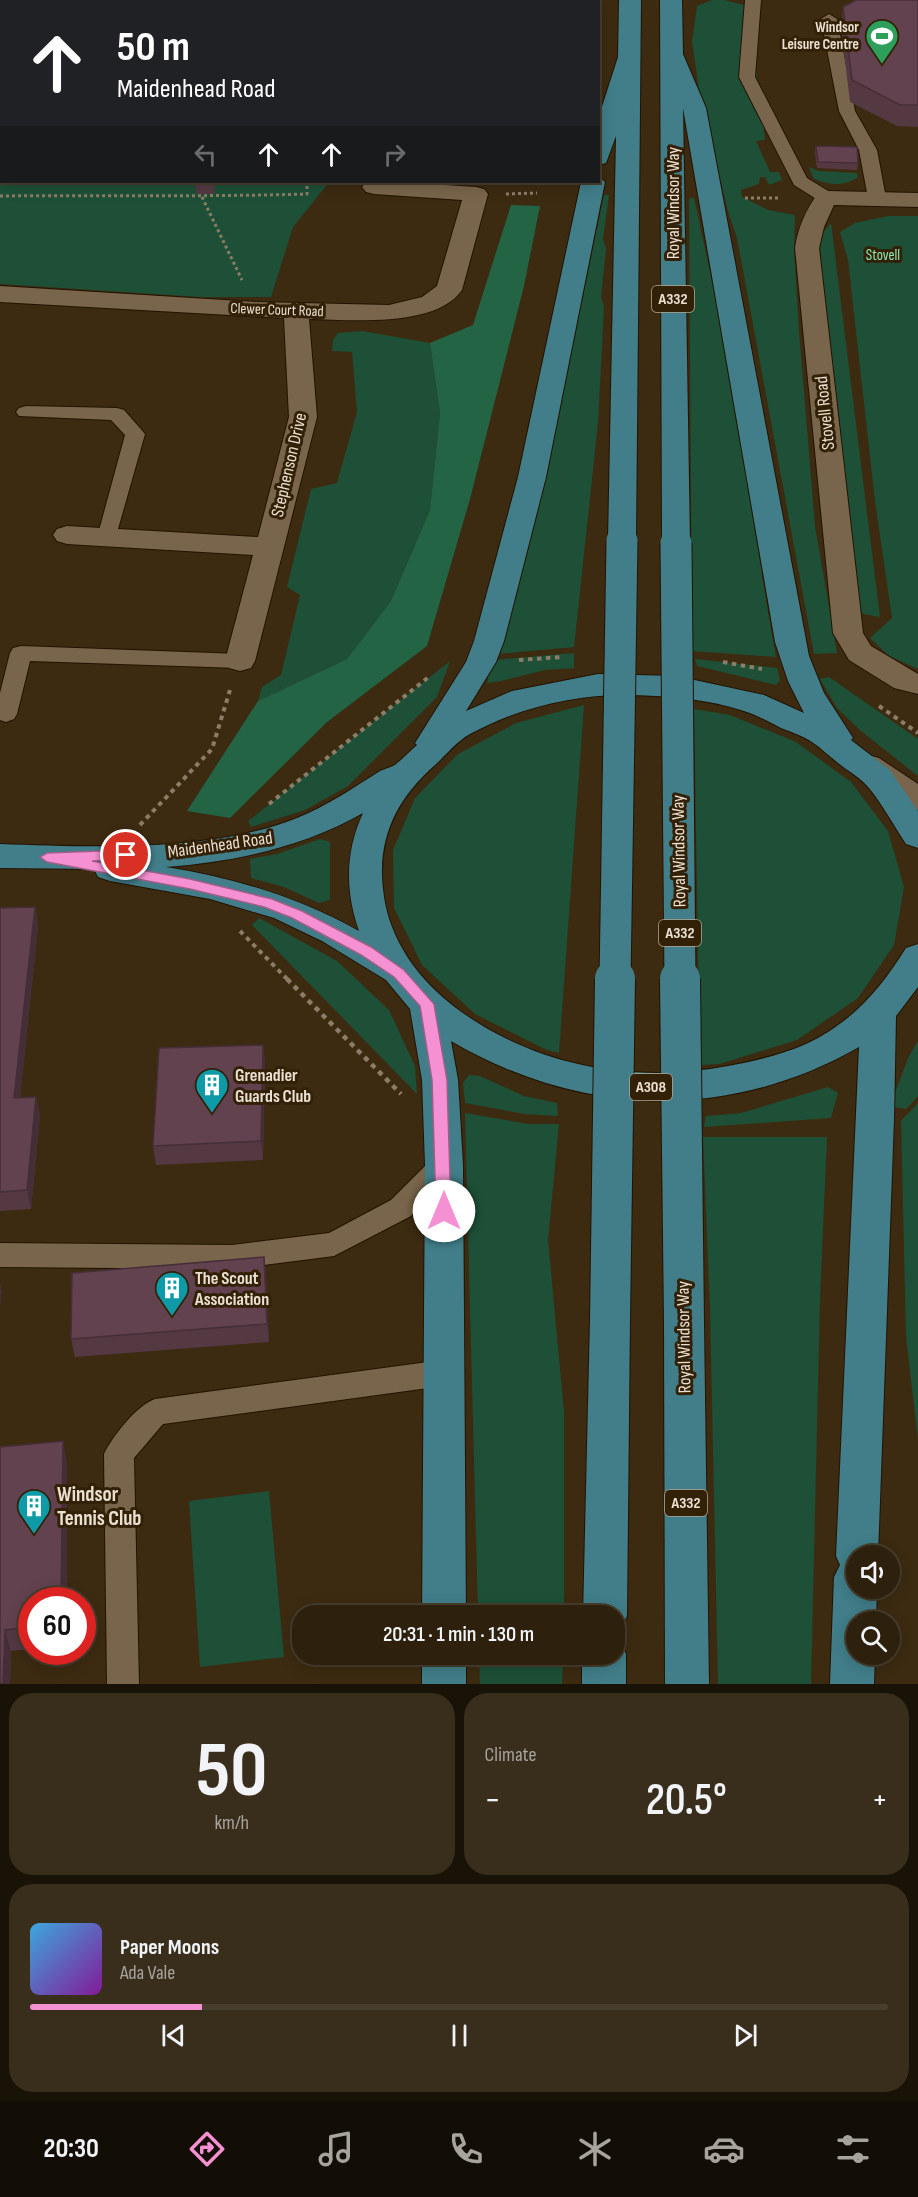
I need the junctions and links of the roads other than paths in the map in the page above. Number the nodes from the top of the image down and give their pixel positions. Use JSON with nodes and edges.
{"nodes":[{"id":1,"x":630,"y":0,"type":"edge"},
{"id":2,"x":671,"y":0,"type":"edge"},
{"id":3,"x":753,"y":0,"type":"edge"},
{"id":4,"x":829,"y":19,"type":"dead end"},
{"id":5,"x":672,"y":45,"type":"junction"},
{"id":6,"x":630,"y":46,"type":"junction"},
{"id":7,"x":600,"y":151,"type":"edge"},
{"id":8,"x":593,"y":183,"type":"edge"},
{"id":9,"x":374,"y":187,"type":"dead end"},
{"id":10,"x":475,"y":188,"type":"edge"},
{"id":11,"x":827,"y":198,"type":"junction"},
{"id":12,"x":877,"y":198,"type":"junction"},
{"id":13,"x":918,"y":200,"type":"edge"},
{"id":14,"x":0,"y":294,"type":"edge"},
{"id":15,"x":296,"y":311,"type":"junction"},
{"id":16,"x":26,"y":412,"type":"dead end"},
{"id":17,"x":67,"y":535,"type":"dead end"},
{"id":18,"x":107,"y":538,"type":"junction"},
{"id":19,"x":269,"y":547,"type":"junction"},
{"id":20,"x":240,"y":661,"type":"joint"},
{"id":21,"x":918,"y":684,"type":"edge"},
{"id":22,"x":6,"y":714,"type":"dead end"},
{"id":23,"x":842,"y":746,"type":"junction"},
{"id":24,"x":418,"y":759,"type":"junction"},
{"id":25,"x":868,"y":766,"type":"junction"},
{"id":26,"x":918,"y":799,"type":"edge"},
{"id":27,"x":918,"y":836,"type":"edge"},
{"id":28,"x":0,"y":856,"type":"edge"},
{"id":29,"x":47,"y":857,"type":"junction"},
{"id":30,"x":399,"y":973,"type":"junction"},
{"id":31,"x":904,"y":983,"type":"edge"},
{"id":32,"x":427,"y":1004,"type":"junction"},
{"id":33,"x":443,"y":1150,"type":"junction"},
{"id":34,"x":0,"y":1255,"type":"edge"},
{"id":35,"x":443,"y":1373,"type":"junction"},
{"id":36,"x":857,"y":1545,"type":"edge"},
{"id":37,"x":855,"y":1599,"type":"edge"},
{"id":38,"x":444,"y":1605,"type":"edge"},
{"id":39,"x":605,"y":1605,"type":"edge"},
{"id":40,"x":444,"y":1665,"type":"edge"},
{"id":41,"x":604,"y":1665,"type":"edge"},
{"id":42,"x":123,"y":1684,"type":"edge"},
{"id":43,"x":444,"y":1684,"type":"edge"},
{"id":44,"x":604,"y":1684,"type":"edge"},
{"id":45,"x":687,"y":1684,"type":"edge"},
{"id":46,"x":852,"y":1684,"type":"edge"}],
"edges":[{"from":1,"to":6,"type":"main road","number":"A332"},
{"from":2,"to":5,"type":"main road","name":"Royal Windsor Way","number":"A332"},
{"from":3,"to":11,"type":"lane"},
{"from":4,"to":12,"type":"lane"},
{"from":5,"to":23,"type":"main road"},
{"from":5,"to":45,"type":"main road","name":"Royal Windsor Way","number":"A332","bridge":true},
{"from":6,"to":7,"type":"main road"},
{"from":6,"to":39,"type":"main road","number":"A332","bridge":true},
{"from":8,"to":24,"type":"main road"},
{"from":9,"to":10,"type":"street"},
{"from":10,"to":15,"type":"street","name":"Clewer Court Road"},
{"from":11,"to":12,"type":"street"},
{"from":11,"to":21,"type":"street","name":"Stovell Road"},
{"from":12,"to":13,"type":"street"},
{"from":14,"to":15,"type":"street","name":"Clewer Court Road"},
{"from":15,"to":19,"type":"street","name":"Stephenson Drive"},
{"from":16,"to":18,"type":"lane"},
{"from":17,"to":18,"type":"street"},
{"from":18,"to":19,"type":"street"},
{"from":19,"to":20,"type":"street","name":"Stephenson Drive"},
{"from":20,"to":22,"type":"lane"},
{"from":23,"to":24,"type":"main road","number":"A308"},
{"from":23,"to":25,"type":"main road","number":"A308"},
{"from":24,"to":29,"type":"main road","name":"Maidenhead Road","number":"A308"},
{"from":24,"to":30,"type":"main road","number":"A308"},
{"from":25,"to":26,"type":"street"},
{"from":25,"to":27,"type":"main road","number":"A308"},
{"from":28,"to":29,"type":"main road","name":"Maidenhead Road","number":"A308"},
{"from":29,"to":30,"type":"main road","name":"Maidenhead Road","number":"A308"},
{"from":30,"to":32,"type":"main road","number":"A308"},
{"from":31,"to":32,"type":"main road","number":"A308"},
{"from":31,"to":36,"type":"main road"},
{"from":32,"to":33,"type":"main road"},
{"from":33,"to":34,"type":"lane"},
{"from":33,"to":35,"type":"main road"},
{"from":35,"to":38,"type":"main road"},
{"from":35,"to":42,"type":"lane"},
{"from":37,"to":46,"type":"main road"},
{"from":40,"to":43,"type":"main road"},
{"from":41,"to":44,"type":"main road"}]}
